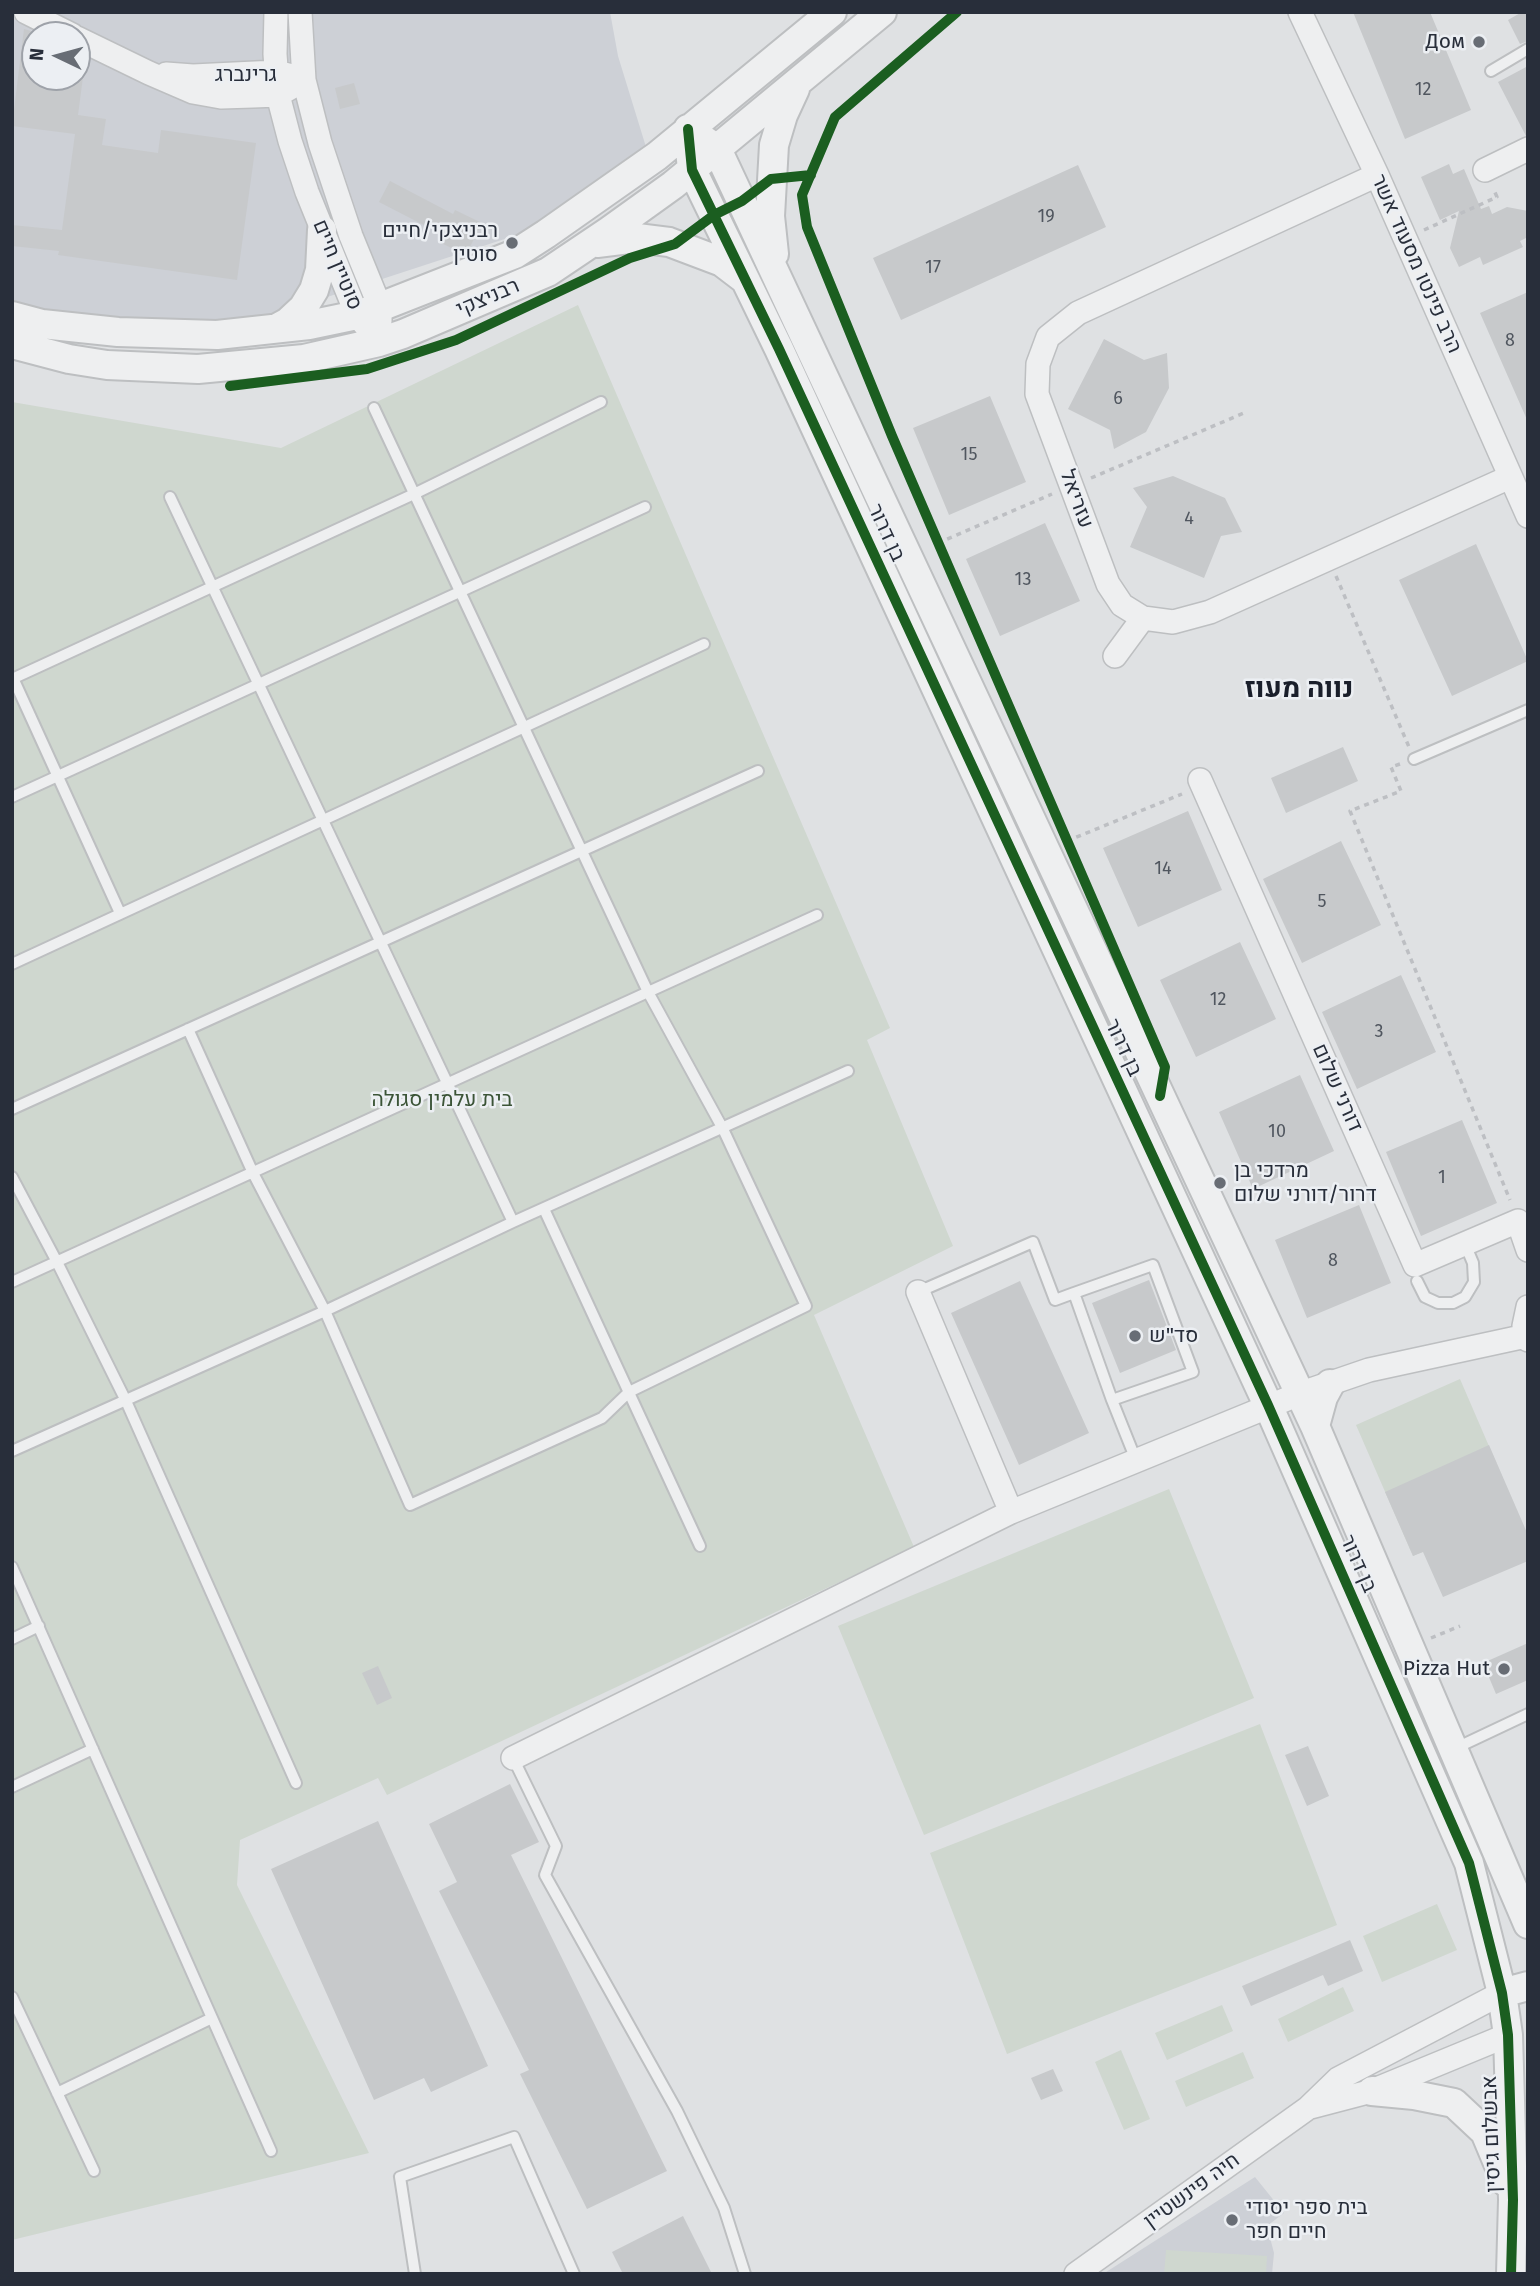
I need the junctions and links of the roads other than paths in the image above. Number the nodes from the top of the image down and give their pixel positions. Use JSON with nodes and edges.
{"nodes":[{"id":1,"x":26,"y":12,"type":"edge"},
{"id":2,"x":276,"y":12,"type":"edge"},
{"id":3,"x":300,"y":12,"type":"edge"},
{"id":4,"x":832,"y":12,"type":"edge"},
{"id":5,"x":882,"y":12,"type":"edge"},
{"id":6,"x":1300,"y":12,"type":"edge"},
{"id":7,"x":44,"y":21,"type":"edge"},
{"id":8,"x":91,"y":45,"type":"edge"},
{"id":9,"x":1528,"y":49,"type":"edge"},
{"id":10,"x":1492,"y":71,"type":"dead end"},
{"id":11,"x":304,"y":80,"type":"junction"},
{"id":12,"x":799,"y":81,"type":"junction"},
{"id":13,"x":277,"y":83,"type":"junction"},
{"id":14,"x":688,"y":129,"type":"junction"},
{"id":15,"x":717,"y":149,"type":"junction"},
{"id":16,"x":1528,"y":149,"type":"edge"},
{"id":17,"x":692,"y":170,"type":"junction"},
{"id":18,"x":1485,"y":170,"type":"road end"},
{"id":19,"x":1377,"y":175,"type":"junction"},
{"id":20,"x":322,"y":230,"type":"junction"},
{"id":21,"x":587,"y":244,"type":"junction"},
{"id":22,"x":776,"y":274,"type":"junction"},
{"id":23,"x":745,"y":279,"type":"junction"},
{"id":24,"x":368,"y":311,"type":"junction"},
{"id":25,"x":12,"y":316,"type":"edge"},
{"id":26,"x":270,"y":331,"type":"junction"},
{"id":27,"x":379,"y":342,"type":"junction"},
{"id":28,"x":12,"y":344,"type":"edge"},
{"id":29,"x":601,"y":402,"type":"dead end"},
{"id":30,"x":373,"y":408,"type":"dead end"},
{"id":31,"x":1510,"y":477,"type":"junction"},
{"id":32,"x":414,"y":494,"type":"junction"},
{"id":33,"x":170,"y":497,"type":"dead end"},
{"id":34,"x":645,"y":507,"type":"dead end"},
{"id":35,"x":1528,"y":516,"type":"edge"},
{"id":36,"x":213,"y":587,"type":"junction"},
{"id":37,"x":459,"y":590,"type":"junction"},
{"id":38,"x":1143,"y":618,"type":"junction"},
{"id":39,"x":704,"y":644,"type":"dead end"},
{"id":40,"x":1115,"y":656,"type":"dead end"},
{"id":41,"x":13,"y":678,"type":"edge"},
{"id":42,"x":258,"y":684,"type":"junction"},
{"id":43,"x":1528,"y":710,"type":"edge"},
{"id":44,"x":523,"y":726,"type":"junction"},
{"id":45,"x":1414,"y":759,"type":"road end"},
{"id":46,"x":758,"y":771,"type":"dead end"},
{"id":47,"x":57,"y":776,"type":"junction"},
{"id":48,"x":1202,"y":783,"type":"road end"},
{"id":49,"x":12,"y":797,"type":"edge"},
{"id":50,"x":323,"y":819,"type":"junction"},
{"id":51,"x":581,"y":851,"type":"junction"},
{"id":52,"x":120,"y":914,"type":"junction"},
{"id":53,"x":817,"y":915,"type":"dead end"},
{"id":54,"x":381,"y":942,"type":"junction"},
{"id":55,"x":12,"y":964,"type":"edge"},
{"id":56,"x":648,"y":992,"type":"junction"},
{"id":57,"x":188,"y":1029,"type":"junction"},
{"id":58,"x":848,"y":1071,"type":"dead end"},
{"id":59,"x":447,"y":1084,"type":"junction"},
{"id":60,"x":12,"y":1109,"type":"edge"},
{"id":61,"x":723,"y":1129,"type":"junction"},
{"id":62,"x":253,"y":1173,"type":"junction"},
{"id":63,"x":12,"y":1177,"type":"edge"},
{"id":64,"x":544,"y":1209,"type":"junction"},
{"id":65,"x":513,"y":1222,"type":"junction"},
{"id":66,"x":1465,"y":1244,"type":"junction"},
{"id":67,"x":1528,"y":1250,"type":"edge"},
{"id":68,"x":57,"y":1262,"type":"junction"},
{"id":69,"x":1417,"y":1281,"type":"dead end"},
{"id":70,"x":12,"y":1282,"type":"edge"},
{"id":71,"x":918,"y":1292,"type":"joint"},
{"id":72,"x":1074,"y":1293,"type":"junction"},
{"id":73,"x":1528,"y":1307,"type":"edge"},
{"id":74,"x":325,"y":1311,"type":"junction"},
{"id":75,"x":1527,"y":1338,"type":"edge"},
{"id":76,"x":1330,"y":1384,"type":"junction"},
{"id":77,"x":629,"y":1392,"type":"junction"},
{"id":78,"x":1299,"y":1395,"type":"junction"},
{"id":79,"x":1112,"y":1400,"type":"junction"},
{"id":80,"x":126,"y":1401,"type":"junction"},
{"id":81,"x":1268,"y":1405,"type":"junction"},
{"id":82,"x":1315,"y":1426,"type":"junction"},
{"id":83,"x":12,"y":1451,"type":"edge"},
{"id":84,"x":1136,"y":1460,"type":"junction"},
{"id":85,"x":1011,"y":1512,"type":"junction"},
{"id":86,"x":699,"y":1546,"type":"dead end"},
{"id":87,"x":12,"y":1567,"type":"edge"},
{"id":88,"x":39,"y":1626,"type":"junction"},
{"id":89,"x":12,"y":1639,"type":"edge"},
{"id":90,"x":1528,"y":1714,"type":"edge"},
{"id":91,"x":93,"y":1749,"type":"junction"},
{"id":92,"x":1453,"y":1749,"type":"junction"},
{"id":93,"x":513,"y":1758,"type":"joint"},
{"id":94,"x":296,"y":1783,"type":"dead end"},
{"id":95,"x":12,"y":1787,"type":"edge"},
{"id":96,"x":1528,"y":1924,"type":"edge"},
{"id":97,"x":1515,"y":1989,"type":"edge"},
{"id":98,"x":12,"y":1997,"type":"edge"},
{"id":99,"x":212,"y":2018,"type":"junction"},
{"id":100,"x":1518,"y":2033,"type":"edge"},
{"id":101,"x":1372,"y":2091,"type":"junction"},
{"id":102,"x":57,"y":2093,"type":"junction"},
{"id":103,"x":1308,"y":2108,"type":"junction"},
{"id":104,"x":271,"y":2151,"type":"dead end"},
{"id":105,"x":94,"y":2171,"type":"dead end"},
{"id":106,"x":1513,"y":2200,"type":"junction"},
{"id":107,"x":415,"y":2274,"type":"edge"},
{"id":108,"x":574,"y":2274,"type":"edge"},
{"id":109,"x":745,"y":2274,"type":"edge"},
{"id":110,"x":1076,"y":2274,"type":"edge"},
{"id":111,"x":1511,"y":2274,"type":"edge"}],
"edges":[{"from":1,"to":7,"type":"street"},
{"from":2,"to":13,"type":"street","name":"סוטיין חיים"},
{"from":3,"to":11,"type":"street","name":"סוטיין חיים"},
{"from":4,"to":14,"type":"street","name":"רבניצקי"},
{"from":5,"to":12,"type":"street","name":"רבניצקי"},
{"from":6,"to":19,"type":"street","name":"הרב פינטו מסעוד אשר"},
{"from":8,"to":13,"type":"street","name":"גרינברג"},
{"from":9,"to":10,"type":"lane"},
{"from":11,"to":13,"type":"street","name":"גרינברג"},
{"from":11,"to":24,"type":"street","name":"סוטיין חיים"},
{"from":12,"to":15,"type":"street","name":"רבניצקי"},
{"from":12,"to":22,"type":"street"},
{"from":13,"to":20,"type":"street","name":"סוטיין חיים"},
{"from":14,"to":15,"type":"street"},
{"from":14,"to":17,"type":"street","name":"בן דרור"},
{"from":14,"to":24,"type":"street","name":"רבניצקי"},
{"from":15,"to":17,"type":"street","name":"רבניצקי"},
{"from":15,"to":22,"type":"street","name":"בן דרור"},
{"from":16,"to":18,"type":"street"},
{"from":17,"to":21,"type":"street","name":"רבניצקי"},
{"from":17,"to":23,"type":"street","name":"בן דרור"},
{"from":19,"to":31,"type":"street","name":"הרב פינטו מסעוד אשר"},
{"from":19,"to":38,"type":"street","name":"עזריאל"},
{"from":20,"to":24,"type":"street","name":"סוטיין חיים"},
{"from":20,"to":26,"type":"street"},
{"from":21,"to":23,"type":"street"},
{"from":21,"to":27,"type":"street","name":"רבניצקי"},
{"from":22,"to":78,"type":"street","name":"בן דרור"},
{"from":23,"to":81,"type":"street","name":"בן דרור"},
{"from":24,"to":26,"type":"street","name":"רבניצקי"},
{"from":24,"to":27,"type":"street","name":"סוטיין חיים"},
{"from":25,"to":26,"type":"street","name":"רבניצקי"},
{"from":27,"to":28,"type":"street","name":"רבניצקי"},
{"from":29,"to":32,"type":"lane"},
{"from":30,"to":32,"type":"lane"},
{"from":31,"to":35,"type":"street","name":"הרב פינטו מסעוד אשר"},
{"from":31,"to":38,"type":"street"},
{"from":32,"to":36,"type":"lane"},
{"from":32,"to":37,"type":"lane"},
{"from":33,"to":36,"type":"lane"},
{"from":34,"to":37,"type":"lane"},
{"from":36,"to":41,"type":"lane"},
{"from":36,"to":42,"type":"lane"},
{"from":37,"to":42,"type":"lane"},
{"from":37,"to":44,"type":"lane"},
{"from":38,"to":40,"type":"street"},
{"from":39,"to":44,"type":"lane"},
{"from":41,"to":47,"type":"lane"},
{"from":42,"to":47,"type":"lane"},
{"from":42,"to":50,"type":"lane"},
{"from":43,"to":45,"type":"lane"},
{"from":44,"to":50,"type":"lane"},
{"from":44,"to":51,"type":"lane"},
{"from":46,"to":51,"type":"lane"},
{"from":47,"to":49,"type":"lane"},
{"from":47,"to":52,"type":"lane"},
{"from":48,"to":66,"type":"street","name":"דורני שלום"},
{"from":50,"to":52,"type":"lane"},
{"from":50,"to":54,"type":"lane"},
{"from":51,"to":54,"type":"lane"},
{"from":51,"to":56,"type":"lane"},
{"from":52,"to":55,"type":"lane"},
{"from":53,"to":56,"type":"lane"},
{"from":54,"to":57,"type":"lane"},
{"from":54,"to":59,"type":"lane"},
{"from":56,"to":59,"type":"lane"},
{"from":56,"to":61,"type":"lane"},
{"from":57,"to":60,"type":"lane"},
{"from":57,"to":62,"type":"lane"},
{"from":58,"to":61,"type":"lane"},
{"from":59,"to":62,"type":"lane"},
{"from":59,"to":65,"type":"lane"},
{"from":61,"to":64,"type":"lane"},
{"from":61,"to":77,"type":"lane"},
{"from":62,"to":68,"type":"lane"},
{"from":62,"to":74,"type":"lane"},
{"from":63,"to":68,"type":"lane"},
{"from":64,"to":65,"type":"lane"},
{"from":64,"to":77,"type":"lane"},
{"from":65,"to":74,"type":"lane"},
{"from":66,"to":67,"type":"street","name":"דורני שלום"},
{"from":66,"to":69,"type":"lane"},
{"from":68,"to":70,"type":"lane"},
{"from":68,"to":80,"type":"lane"},
{"from":71,"to":72,"type":"lane"},
{"from":71,"to":85,"type":"street"},
{"from":72,"to":79,"type":"lane"},
{"from":72,"to":79,"type":"lane"},
{"from":73,"to":75,"type":"street"},
{"from":74,"to":77,"type":"lane"},
{"from":74,"to":80,"type":"lane"},
{"from":75,"to":76,"type":"street"},
{"from":76,"to":78,"type":"street"},
{"from":76,"to":82,"type":"street"},
{"from":77,"to":86,"type":"lane"},
{"from":78,"to":81,"type":"street"},
{"from":78,"to":82,"type":"street","name":"בן דרור"},
{"from":79,"to":84,"type":"lane"},
{"from":80,"to":83,"type":"lane"},
{"from":80,"to":94,"type":"lane"},
{"from":81,"to":84,"type":"street"},
{"from":81,"to":97,"type":"street","name":"בן דרור"},
{"from":82,"to":92,"type":"street","name":"בן דרור"},
{"from":84,"to":85,"type":"street"},
{"from":85,"to":93,"type":"street"},
{"from":87,"to":88,"type":"lane"},
{"from":88,"to":89,"type":"lane"},
{"from":88,"to":91,"type":"lane"},
{"from":90,"to":92,"type":"lane"},
{"from":91,"to":95,"type":"lane"},
{"from":91,"to":99,"type":"lane"},
{"from":92,"to":96,"type":"street","name":"בן דרור"},
{"from":93,"to":109,"type":"lane"},
{"from":97,"to":100,"type":"street","name":"אבשלום גיסין"},
{"from":97,"to":103,"type":"street","name":"חיה פינשטיין"},
{"from":98,"to":102,"type":"lane"},
{"from":99,"to":102,"type":"lane"},
{"from":99,"to":104,"type":"lane"},
{"from":100,"to":101,"type":"street","name":"חיה פינשטיין"},
{"from":100,"to":106,"type":"street","name":"אבשלום גיסין"},
{"from":101,"to":103,"type":"street","name":"חיה פינשטיין"},
{"from":101,"to":106,"type":"street"},
{"from":102,"to":105,"type":"lane"},
{"from":103,"to":110,"type":"street","name":"חיה פינשטיין"},
{"from":106,"to":111,"type":"street","name":"אבשלום גיסין"},
{"from":107,"to":108,"type":"lane"}]}
